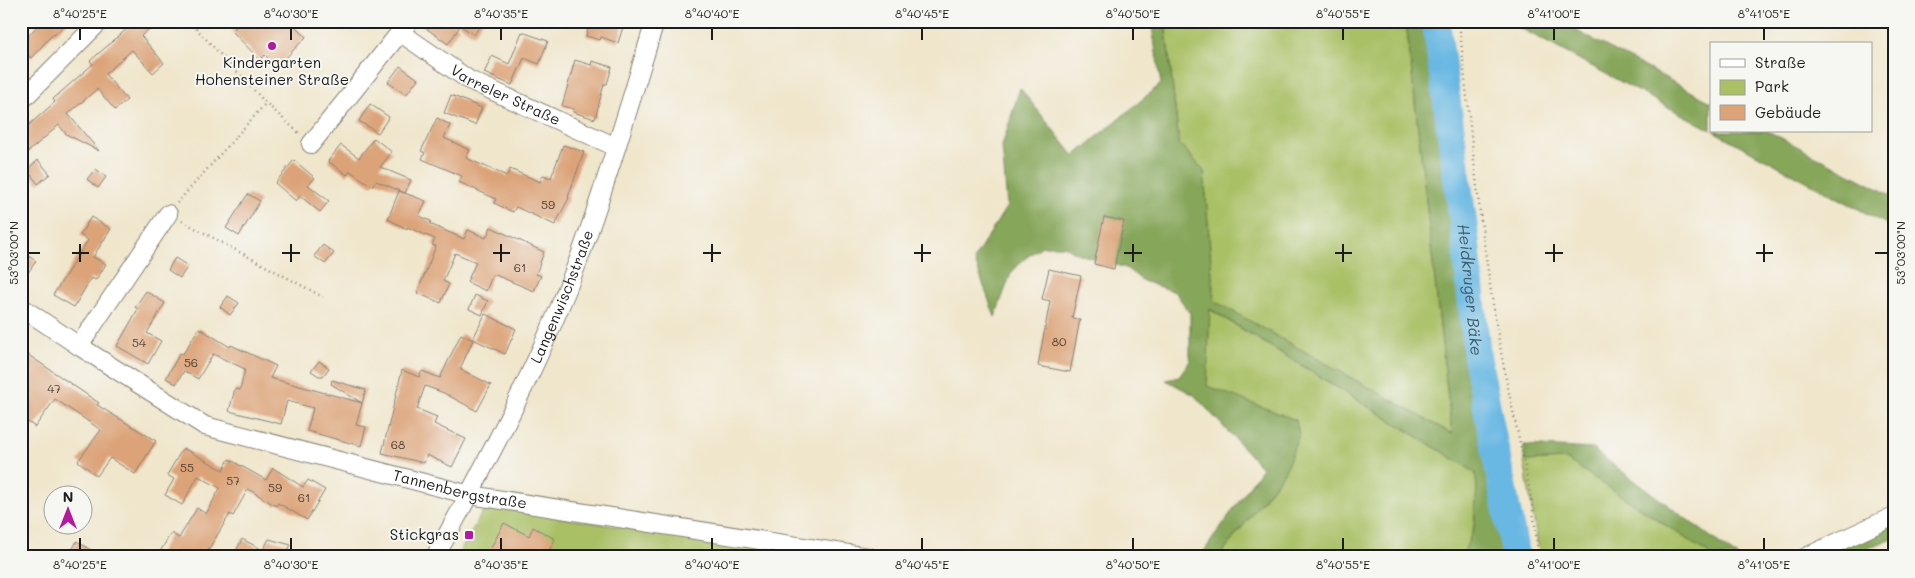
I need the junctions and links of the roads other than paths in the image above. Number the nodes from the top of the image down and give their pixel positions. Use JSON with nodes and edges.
{"nodes":[{"id":1,"x":100,"y":21,"type":"edge"},
{"id":2,"x":655,"y":21,"type":"edge"},
{"id":3,"x":405,"y":27,"type":"edge"},
{"id":4,"x":21,"y":101,"type":"edge"},
{"id":5,"x":311,"y":144,"type":"road end"},
{"id":6,"x":616,"y":147,"type":"junction"},
{"id":7,"x":168,"y":214,"type":"road end"},
{"id":8,"x":21,"y":307,"type":"edge"},
{"id":9,"x":79,"y":346,"type":"junction"},
{"id":10,"x":470,"y":495,"type":"junction"},
{"id":11,"x":1894,"y":516,"type":"edge"},
{"id":12,"x":435,"y":557,"type":"edge"},
{"id":13,"x":868,"y":557,"type":"edge"},
{"id":14,"x":1806,"y":557,"type":"edge"}],
"edges":[{"from":1,"to":4,"type":"street"},
{"from":2,"to":6,"type":"street","name":"Langenwischstraße"},
{"from":3,"to":5,"type":"street","name":"Varreler Straße"},
{"from":3,"to":6,"type":"street","name":"Varreler Straße"},
{"from":6,"to":10,"type":"street","name":"Langenwischstraße"},
{"from":7,"to":9,"type":"street"},
{"from":8,"to":9,"type":"street","name":"Tannenbergstraße"},
{"from":9,"to":10,"type":"street","name":"Tannenbergstraße"},
{"from":10,"to":12,"type":"street","name":"Langenwischstraße"},
{"from":10,"to":13,"type":"street","name":"Tannenbergstraße"},
{"from":11,"to":14,"type":"street"}]}
